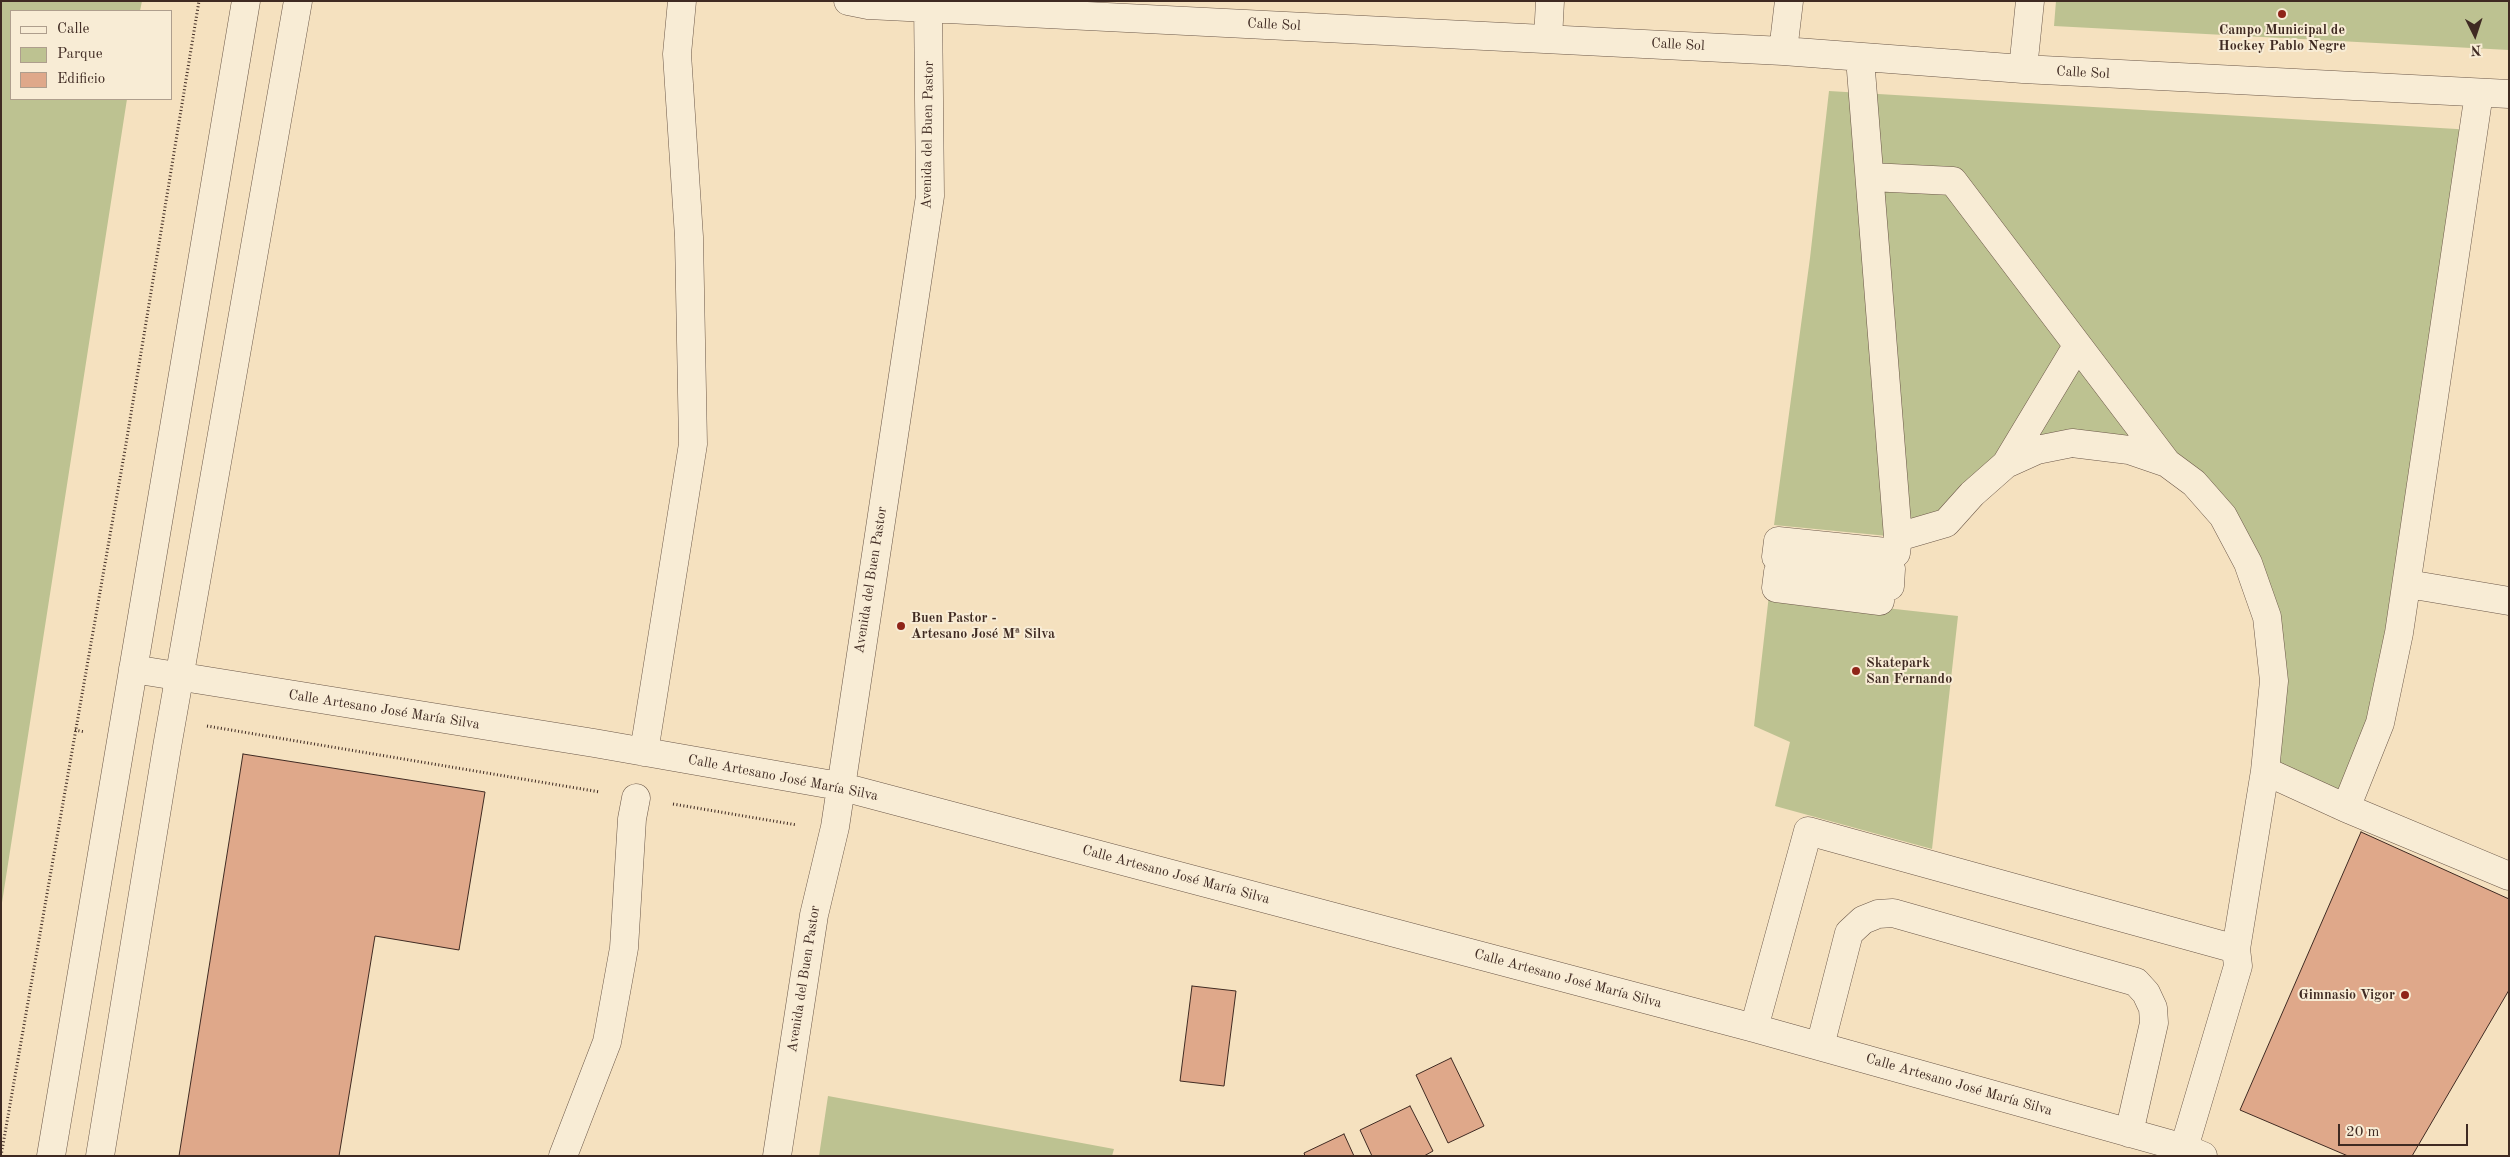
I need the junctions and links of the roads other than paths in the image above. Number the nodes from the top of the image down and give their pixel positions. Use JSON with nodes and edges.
{"nodes":[{"id":1,"x":246,"y":1,"type":"edge"},
{"id":2,"x":298,"y":1,"type":"edge"},
{"id":3,"x":682,"y":1,"type":"edge"},
{"id":4,"x":848,"y":1,"type":"edge"},
{"id":5,"x":1550,"y":1,"type":"edge"},
{"id":6,"x":1789,"y":1,"type":"edge"},
{"id":7,"x":2030,"y":1,"type":"edge"},
{"id":8,"x":929,"y":5,"type":"edge"},
{"id":9,"x":1548,"y":39,"type":"junction"},
{"id":10,"x":1783,"y":51,"type":"junction"},
{"id":11,"x":1860,"y":58,"type":"junction"},
{"id":12,"x":2023,"y":69,"type":"junction"},
{"id":13,"x":2479,"y":93,"type":"junction"},
{"id":14,"x":2509,"y":94,"type":"edge"},
{"id":15,"x":1870,"y":177,"type":"junction"},
{"id":16,"x":2077,"y":346,"type":"junction"},
{"id":17,"x":2167,"y":463,"type":"junction"},
{"id":18,"x":2006,"y":464,"type":"junction"},
{"id":19,"x":1898,"y":536,"type":"junction"},
{"id":20,"x":2408,"y":584,"type":"junction"},
{"id":21,"x":1880,"y":601,"type":"dead end"},
{"id":22,"x":2509,"y":601,"type":"edge"},
{"id":23,"x":133,"y":669,"type":"junction"},
{"id":24,"x":181,"y":677,"type":"junction"},
{"id":25,"x":644,"y":752,"type":"junction"},
{"id":26,"x":2265,"y":771,"type":"junction"},
{"id":27,"x":839,"y":786,"type":"junction"},
{"id":28,"x":636,"y":798,"type":"road end"},
{"id":29,"x":2346,"y":808,"type":"junction"},
{"id":30,"x":2509,"y":876,"type":"edge"},
{"id":31,"x":2236,"y":949,"type":"junction"},
{"id":32,"x":1754,"y":1028,"type":"junction"},
{"id":33,"x":1820,"y":1046,"type":"junction"},
{"id":34,"x":2128,"y":1132,"type":"junction"},
{"id":35,"x":2194,"y":1152,"type":"edge"},
{"id":36,"x":51,"y":1156,"type":"edge"},
{"id":37,"x":100,"y":1156,"type":"edge"},
{"id":38,"x":563,"y":1156,"type":"edge"},
{"id":39,"x":777,"y":1156,"type":"edge"}],
"edges":[{"from":1,"to":23,"type":"street"},
{"from":2,"to":24,"type":"street"},
{"from":3,"to":25,"type":"street"},
{"from":4,"to":8,"type":"street","name":"Calle Sol"},
{"from":5,"to":9,"type":"street"},
{"from":6,"to":10,"type":"street"},
{"from":7,"to":12,"type":"street"},
{"from":8,"to":9,"type":"street","name":"Calle Sol"},
{"from":8,"to":27,"type":"street","name":"Avenida del Buen Pastor"},
{"from":9,"to":10,"type":"street","name":"Calle Sol"},
{"from":10,"to":11,"type":"street","name":"Calle Sol"},
{"from":11,"to":12,"type":"street","name":"Calle Sol"},
{"from":11,"to":15,"type":"street"},
{"from":12,"to":13,"type":"street","name":"Calle Sol"},
{"from":13,"to":14,"type":"street","name":"Calle Sol"},
{"from":13,"to":20,"type":"street"},
{"from":15,"to":16,"type":"street"},
{"from":15,"to":19,"type":"street"},
{"from":16,"to":17,"type":"street"},
{"from":16,"to":18,"type":"street"},
{"from":17,"to":18,"type":"street"},
{"from":17,"to":26,"type":"street"},
{"from":18,"to":19,"type":"street"},
{"from":19,"to":21,"type":"street"},
{"from":20,"to":22,"type":"street"},
{"from":20,"to":29,"type":"street"},
{"from":23,"to":24,"type":"street","name":"Calle Artesano José María Silva"},
{"from":23,"to":36,"type":"street"},
{"from":24,"to":25,"type":"street","name":"Calle Artesano José María Silva"},
{"from":24,"to":37,"type":"street"},
{"from":25,"to":27,"type":"street","name":"Calle Artesano José María Silva"},
{"from":26,"to":29,"type":"street"},
{"from":26,"to":31,"type":"street"},
{"from":27,"to":32,"type":"street","name":"Calle Artesano José María Silva"},
{"from":27,"to":39,"type":"street","name":"Avenida del Buen Pastor"},
{"from":28,"to":38,"type":"street"},
{"from":29,"to":30,"type":"street"},
{"from":31,"to":32,"type":"street"},
{"from":31,"to":35,"type":"street"},
{"from":32,"to":33,"type":"street","name":"Calle Artesano José María Silva"},
{"from":33,"to":34,"type":"street","name":"Calle Artesano José María Silva"},
{"from":33,"to":34,"type":"street"},
{"from":34,"to":35,"type":"street","name":"Calle Artesano José María Silva"}]}
